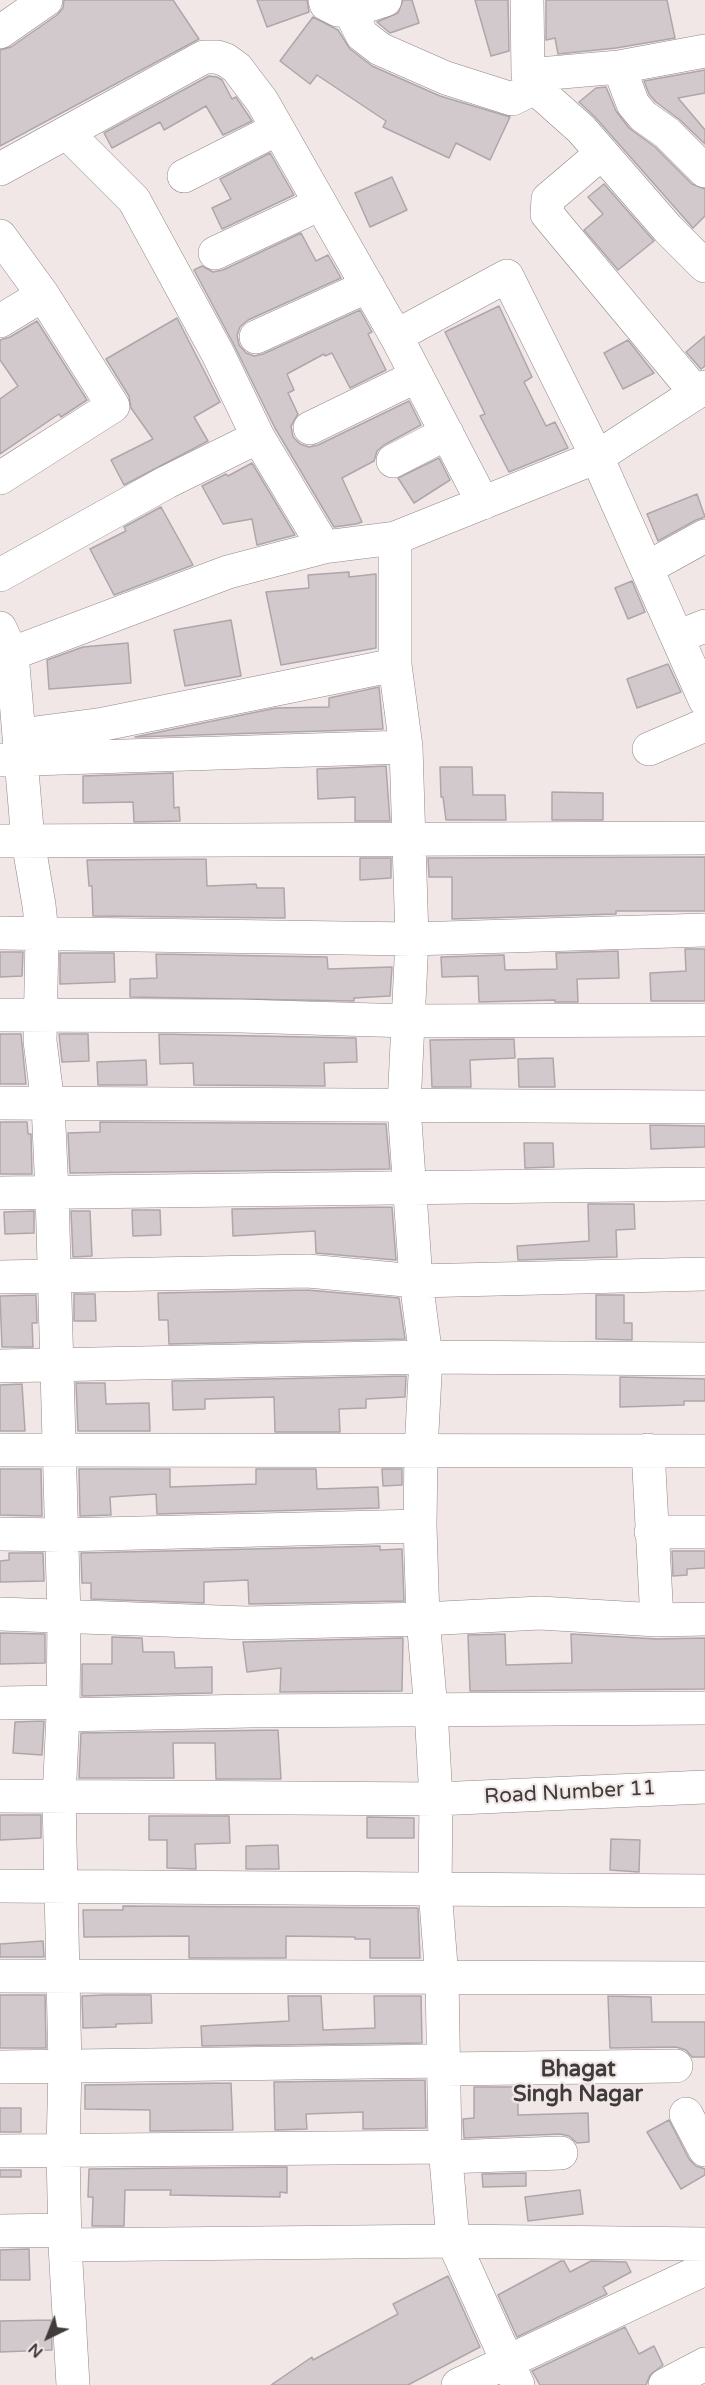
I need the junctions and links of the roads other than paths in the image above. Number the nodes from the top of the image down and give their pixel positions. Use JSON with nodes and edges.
{"nodes":[{"id":1,"x":46,"y":0,"type":"edge"},
{"id":2,"x":385,"y":0,"type":"edge"},
{"id":3,"x":527,"y":0,"type":"edge"},
{"id":4,"x":338,"y":5,"type":"edge"},
{"id":5,"x":0,"y":32,"type":"edge"},
{"id":6,"x":705,"y":51,"type":"edge"},
{"id":7,"x":619,"y":67,"type":"junction"},
{"id":8,"x":532,"y":81,"type":"junction"},
{"id":9,"x":278,"y":129,"type":"junction"},
{"id":10,"x":68,"y":134,"type":"junction"},
{"id":11,"x":602,"y":153,"type":"junction"},
{"id":12,"x":0,"y":169,"type":"edge"},
{"id":13,"x":705,"y":171,"type":"edge"},
{"id":14,"x":184,"y":176,"type":"dead end"},
{"id":15,"x":320,"y":204,"type":"junction"},
{"id":16,"x":0,"y":236,"type":"edge"},
{"id":17,"x":215,"y":253,"type":"dead end"},
{"id":18,"x":705,"y":266,"type":"edge"},
{"id":19,"x":368,"y":286,"type":"junction"},
{"id":20,"x":43,"y":295,"type":"junction"},
{"id":21,"x":0,"y":321,"type":"edge"},
{"id":22,"x":396,"y":336,"type":"junction"},
{"id":23,"x":256,"y":337,"type":"dead end"},
{"id":24,"x":417,"y":376,"type":"junction"},
{"id":25,"x":701,"y":390,"type":"edge"},
{"id":26,"x":310,"y":428,"type":"dead end"},
{"id":27,"x":447,"y":433,"type":"junction"},
{"id":28,"x":258,"y":437,"type":"junction"},
{"id":29,"x":597,"y":457,"type":"junction"},
{"id":30,"x":393,"y":460,"type":"dead end"},
{"id":31,"x":0,"y":478,"type":"edge"},
{"id":32,"x":483,"y":503,"type":"junction"},
{"id":33,"x":705,"y":536,"type":"edge"},
{"id":34,"x":395,"y":538,"type":"junction"},
{"id":35,"x":324,"y":547,"type":"junction"},
{"id":36,"x":647,"y":568,"type":"junction"},
{"id":37,"x":0,"y":575,"type":"edge"},
{"id":38,"x":691,"y":631,"type":"edge"},
{"id":39,"x":4,"y":647,"type":"edge"},
{"id":40,"x":395,"y":665,"type":"junction"},
{"id":41,"x":705,"y":700,"type":"edge"},
{"id":42,"x":705,"y":725,"type":"edge"},
{"id":43,"x":406,"y":747,"type":"junction"},
{"id":44,"x":649,"y":749,"type":"dead end"},
{"id":45,"x":14,"y":752,"type":"edge"},
{"id":46,"x":705,"y":838,"type":"edge"},
{"id":47,"x":409,"y":840,"type":"junction"},
{"id":48,"x":14,"y":841,"type":"edge"},
{"id":49,"x":705,"y":930,"type":"edge"},
{"id":50,"x":0,"y":933,"type":"edge"},
{"id":51,"x":42,"y":934,"type":"junction"},
{"id":52,"x":412,"y":939,"type":"junction"},
{"id":53,"x":0,"y":1015,"type":"edge"},
{"id":54,"x":40,"y":1015,"type":"junction"},
{"id":55,"x":705,"y":1020,"type":"edge"},
{"id":56,"x":410,"y":1021,"type":"junction"},
{"id":57,"x":0,"y":1103,"type":"edge"},
{"id":58,"x":48,"y":1104,"type":"junction"},
{"id":59,"x":404,"y":1106,"type":"junction"},
{"id":60,"x":705,"y":1107,"type":"edge"},
{"id":61,"x":705,"y":1184,"type":"edge"},
{"id":62,"x":410,"y":1187,"type":"junction"},
{"id":63,"x":52,"y":1192,"type":"junction"},
{"id":64,"x":0,"y":1193,"type":"edge"},
{"id":65,"x":705,"y":1274,"type":"edge"},
{"id":66,"x":0,"y":1277,"type":"edge"},
{"id":67,"x":54,"y":1277,"type":"junction"},
{"id":68,"x":416,"y":1281,"type":"junction"},
{"id":69,"x":426,"y":1358,"type":"junction"},
{"id":70,"x":705,"y":1359,"type":"edge"},
{"id":71,"x":0,"y":1366,"type":"edge"},
{"id":72,"x":56,"y":1366,"type":"junction"},
{"id":73,"x":0,"y":1450,"type":"edge"},
{"id":74,"x":421,"y":1450,"type":"junction"},
{"id":75,"x":648,"y":1450,"type":"junction"},
{"id":76,"x":58,"y":1451,"type":"junction"},
{"id":77,"x":705,"y":1451,"type":"edge"},
{"id":78,"x":420,"y":1526,"type":"junction"},
{"id":79,"x":651,"y":1532,"type":"junction"},
{"id":80,"x":705,"y":1532,"type":"edge"},
{"id":81,"x":0,"y":1534,"type":"edge"},
{"id":82,"x":61,"y":1535,"type":"junction"},
{"id":83,"x":0,"y":1614,"type":"edge"},
{"id":84,"x":64,"y":1617,"type":"junction"},
{"id":85,"x":423,"y":1619,"type":"junction"},
{"id":86,"x":705,"y":1619,"type":"edge"},
{"id":87,"x":657,"y":1620,"type":"junction"},
{"id":88,"x":0,"y":1703,"type":"edge"},
{"id":89,"x":63,"y":1708,"type":"junction"},
{"id":90,"x":705,"y":1708,"type":"edge"},
{"id":91,"x":431,"y":1710,"type":"junction"},
{"id":92,"x":705,"y":1787,"type":"edge"},
{"id":93,"x":0,"y":1796,"type":"edge"},
{"id":94,"x":59,"y":1798,"type":"junction"},
{"id":95,"x":436,"y":1799,"type":"junction"},
{"id":96,"x":0,"y":1886,"type":"edge"},
{"id":97,"x":62,"y":1887,"type":"junction"},
{"id":98,"x":435,"y":1890,"type":"junction"},
{"id":99,"x":705,"y":1891,"type":"edge"},
{"id":100,"x":0,"y":1976,"type":"edge"},
{"id":101,"x":63,"y":1977,"type":"junction"},
{"id":102,"x":442,"y":1978,"type":"junction"},
{"id":103,"x":705,"y":1978,"type":"edge"},
{"id":104,"x":445,"y":2065,"type":"junction"},
{"id":105,"x":676,"y":2066,"type":"dead end"},
{"id":106,"x":0,"y":2067,"type":"edge"},
{"id":107,"x":65,"y":2067,"type":"junction"},
{"id":108,"x":686,"y":2114,"type":"dead end"},
{"id":109,"x":63,"y":2149,"type":"junction"},
{"id":110,"x":705,"y":2150,"type":"edge"},
{"id":111,"x":0,"y":2151,"type":"edge"},
{"id":112,"x":446,"y":2152,"type":"junction"},
{"id":113,"x":561,"y":2153,"type":"dead end"},
{"id":114,"x":0,"y":2231,"type":"edge"},
{"id":115,"x":65,"y":2237,"type":"junction"},
{"id":116,"x":453,"y":2241,"type":"junction"},
{"id":117,"x":705,"y":2244,"type":"edge"},
{"id":118,"x":705,"y":2269,"type":"edge"},
{"id":119,"x":705,"y":2364,"type":"edge"},
{"id":120,"x":513,"y":2373,"type":"edge"},
{"id":121,"x":74,"y":2385,"type":"edge"},
{"id":122,"x":458,"y":2385,"type":"edge"},
{"id":123,"x":665,"y":2385,"type":"edge"}],
"edges":[{"from":1,"to":5,"type":"street"},
{"from":2,"to":4,"type":"street"},
{"from":3,"to":8,"type":"street"},
{"from":4,"to":8,"type":"street"},
{"from":6,"to":7,"type":"street"},
{"from":7,"to":8,"type":"street"},
{"from":7,"to":13,"type":"street"},
{"from":8,"to":11,"type":"street"},
{"from":9,"to":10,"type":"street"},
{"from":9,"to":14,"type":"street"},
{"from":9,"to":15,"type":"street"},
{"from":10,"to":12,"type":"street"},
{"from":10,"to":28,"type":"street"},
{"from":11,"to":18,"type":"street"},
{"from":11,"to":25,"type":"street"},
{"from":15,"to":17,"type":"street"},
{"from":15,"to":19,"type":"street"},
{"from":16,"to":20,"type":"street"},
{"from":19,"to":22,"type":"street"},
{"from":19,"to":23,"type":"street"},
{"from":20,"to":21,"type":"street"},
{"from":20,"to":31,"type":"street"},
{"from":22,"to":24,"type":"street"},
{"from":22,"to":29,"type":"street"},
{"from":24,"to":26,"type":"street"},
{"from":24,"to":27,"type":"street"},
{"from":25,"to":29,"type":"street"},
{"from":27,"to":30,"type":"street"},
{"from":27,"to":32,"type":"street"},
{"from":28,"to":35,"type":"street"},
{"from":28,"to":37,"type":"street"},
{"from":29,"to":32,"type":"street"},
{"from":29,"to":36,"type":"street"},
{"from":32,"to":34,"type":"street"},
{"from":33,"to":36,"type":"street"},
{"from":34,"to":35,"type":"street"},
{"from":34,"to":40,"type":"street"},
{"from":35,"to":39,"type":"street"},
{"from":36,"to":38,"type":"street"},
{"from":38,"to":41,"type":"street"},
{"from":39,"to":45,"type":"street"},
{"from":40,"to":43,"type":"street"},
{"from":40,"to":45,"type":"street"},
{"from":42,"to":44,"type":"street"},
{"from":43,"to":45,"type":"street"},
{"from":43,"to":47,"type":"street"},
{"from":45,"to":48,"type":"street"},
{"from":46,"to":47,"type":"street"},
{"from":47,"to":48,"type":"street"},
{"from":47,"to":52,"type":"street"},
{"from":48,"to":51,"type":"street"},
{"from":49,"to":52,"type":"street"},
{"from":50,"to":51,"type":"street"},
{"from":51,"to":52,"type":"street"},
{"from":51,"to":54,"type":"street"},
{"from":52,"to":56,"type":"street"},
{"from":53,"to":54,"type":"street"},
{"from":54,"to":56,"type":"street"},
{"from":54,"to":58,"type":"street"},
{"from":55,"to":56,"type":"street"},
{"from":56,"to":59,"type":"street"},
{"from":57,"to":58,"type":"street"},
{"from":58,"to":59,"type":"street"},
{"from":58,"to":63,"type":"street"},
{"from":59,"to":60,"type":"street"},
{"from":59,"to":62,"type":"street"},
{"from":61,"to":62,"type":"street"},
{"from":62,"to":63,"type":"street"},
{"from":62,"to":68,"type":"street"},
{"from":63,"to":64,"type":"street"},
{"from":63,"to":67,"type":"street"},
{"from":65,"to":68,"type":"street"},
{"from":66,"to":67,"type":"street"},
{"from":67,"to":68,"type":"street"},
{"from":67,"to":72,"type":"street"},
{"from":68,"to":69,"type":"street"},
{"from":69,"to":70,"type":"street"},
{"from":69,"to":72,"type":"street"},
{"from":69,"to":74,"type":"street"},
{"from":71,"to":72,"type":"street"},
{"from":72,"to":76,"type":"street"},
{"from":73,"to":76,"type":"street"},
{"from":74,"to":75,"type":"street"},
{"from":74,"to":76,"type":"street"},
{"from":74,"to":78,"type":"street"},
{"from":75,"to":77,"type":"street"},
{"from":75,"to":79,"type":"street"},
{"from":76,"to":82,"type":"street"},
{"from":78,"to":82,"type":"street"},
{"from":78,"to":85,"type":"street"},
{"from":79,"to":80,"type":"street"},
{"from":79,"to":87,"type":"street"},
{"from":81,"to":82,"type":"street"},
{"from":82,"to":84,"type":"street"},
{"from":83,"to":84,"type":"street"},
{"from":84,"to":85,"type":"street"},
{"from":84,"to":89,"type":"street"},
{"from":85,"to":87,"type":"street"},
{"from":85,"to":91,"type":"street"},
{"from":86,"to":87,"type":"street"},
{"from":88,"to":89,"type":"street"},
{"from":89,"to":91,"type":"street"},
{"from":89,"to":94,"type":"street"},
{"from":90,"to":91,"type":"street"},
{"from":91,"to":95,"type":"street"},
{"from":92,"to":95,"type":"street","name":"Road Number 11"},
{"from":93,"to":94,"type":"street","name":"Road Number 11"},
{"from":94,"to":95,"type":"street","name":"Road Number 11"},
{"from":94,"to":97,"type":"street"},
{"from":95,"to":98,"type":"street"},
{"from":96,"to":97,"type":"street"},
{"from":97,"to":98,"type":"street"},
{"from":97,"to":101,"type":"street"},
{"from":98,"to":99,"type":"street"},
{"from":98,"to":102,"type":"street"},
{"from":100,"to":101,"type":"street"},
{"from":101,"to":102,"type":"street"},
{"from":101,"to":107,"type":"street"},
{"from":102,"to":103,"type":"street"},
{"from":102,"to":104,"type":"street"},
{"from":104,"to":105,"type":"street"},
{"from":104,"to":107,"type":"street"},
{"from":104,"to":112,"type":"street"},
{"from":106,"to":107,"type":"street"},
{"from":107,"to":109,"type":"street"},
{"from":108,"to":110,"type":"street"},
{"from":109,"to":111,"type":"street"},
{"from":109,"to":112,"type":"street"},
{"from":109,"to":115,"type":"street"},
{"from":112,"to":113,"type":"street"},
{"from":112,"to":116,"type":"street"},
{"from":114,"to":115,"type":"street"},
{"from":115,"to":116,"type":"street"},
{"from":115,"to":121,"type":"street"},
{"from":116,"to":117,"type":"street"},
{"from":116,"to":120,"type":"street"},
{"from":118,"to":120,"type":"street"},
{"from":119,"to":123,"type":"street"},
{"from":120,"to":122,"type":"street"}]}
